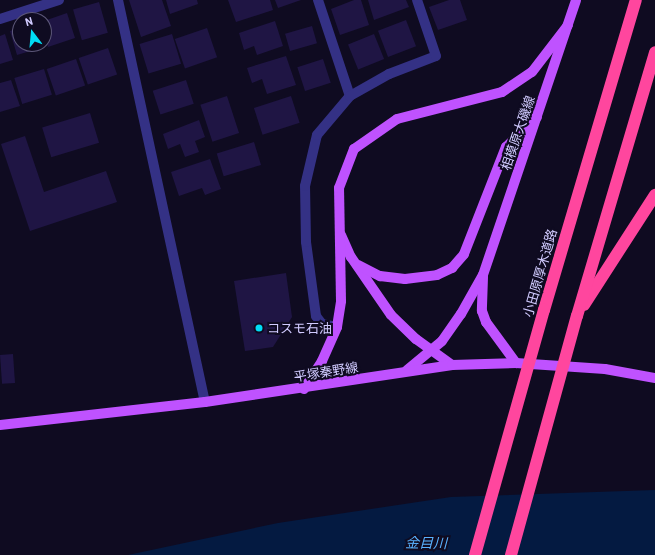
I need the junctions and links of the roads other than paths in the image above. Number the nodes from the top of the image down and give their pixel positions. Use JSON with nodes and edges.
{"nodes":[{"id":1,"x":59,"y":0,"type":"edge"},
{"id":2,"x":118,"y":0,"type":"edge"},
{"id":3,"x":318,"y":0,"type":"edge"},
{"id":4,"x":417,"y":0,"type":"edge"},
{"id":5,"x":576,"y":0,"type":"edge"},
{"id":6,"x":636,"y":0,"type":"edge"},
{"id":7,"x":0,"y":19,"type":"edge"},
{"id":8,"x":568,"y":25,"type":"junction"},
{"id":9,"x":655,"y":52,"type":"edge"},
{"id":10,"x":350,"y":96,"type":"junction"},
{"id":11,"x":538,"y":115,"type":"junction"},
{"id":12,"x":655,"y":195,"type":"edge"},
{"id":13,"x":338,"y":229,"type":"junction"},
{"id":14,"x":358,"y":265,"type":"junction"},
{"id":15,"x":483,"y":275,"type":"junction"},
{"id":16,"x":577,"y":316,"type":"junction"},
{"id":17,"x":337,"y":327,"type":"junction"},
{"id":18,"x":432,"y":351,"type":"junction"},
{"id":19,"x":516,"y":363,"type":"junction"},
{"id":20,"x":452,"y":365,"type":"junction"},
{"id":21,"x":404,"y":372,"type":"junction"},
{"id":22,"x":655,"y":378,"type":"edge"},
{"id":23,"x":304,"y":389,"type":"junction"},
{"id":24,"x":205,"y":402,"type":"junction"},
{"id":25,"x":0,"y":425,"type":"edge"},
{"id":26,"x":475,"y":555,"type":"edge"},
{"id":27,"x":511,"y":555,"type":"edge"}],
"edges":[{"from":1,"to":7,"type":"street"},
{"from":2,"to":24,"type":"street"},
{"from":3,"to":10,"type":"street"},
{"from":4,"to":10,"type":"street"},
{"from":5,"to":8,"type":"main road","name":"相模原大磯線"},
{"from":6,"to":26,"type":"highway","name":"小田原厚木道路","bridge":true},
{"from":8,"to":11,"type":"main road","name":"相模原大磯線"},
{"from":8,"to":13,"type":"main road"},
{"from":9,"to":16,"type":"highway"},
{"from":10,"to":17,"type":"street"},
{"from":11,"to":14,"type":"main road"},
{"from":11,"to":15,"type":"main road","name":"相模原大磯線"},
{"from":12,"to":16,"type":"highway"},
{"from":13,"to":14,"type":"main road"},
{"from":13,"to":17,"type":"main road"},
{"from":14,"to":18,"type":"main road"},
{"from":15,"to":18,"type":"main road"},
{"from":15,"to":19,"type":"main road"},
{"from":16,"to":27,"type":"highway","bridge":true},
{"from":17,"to":23,"type":"main road"},
{"from":18,"to":20,"type":"main road"},
{"from":18,"to":21,"type":"main road"},
{"from":19,"to":20,"type":"main road","name":"平塚秦野線"},
{"from":19,"to":22,"type":"main road","name":"平塚秦野線"},
{"from":20,"to":21,"type":"main road","name":"平塚秦野線"},
{"from":21,"to":23,"type":"main road","name":"平塚秦野線"},
{"from":23,"to":24,"type":"main road","name":"平塚秦野線"},
{"from":24,"to":25,"type":"main road","name":"平塚秦野線"}]}
